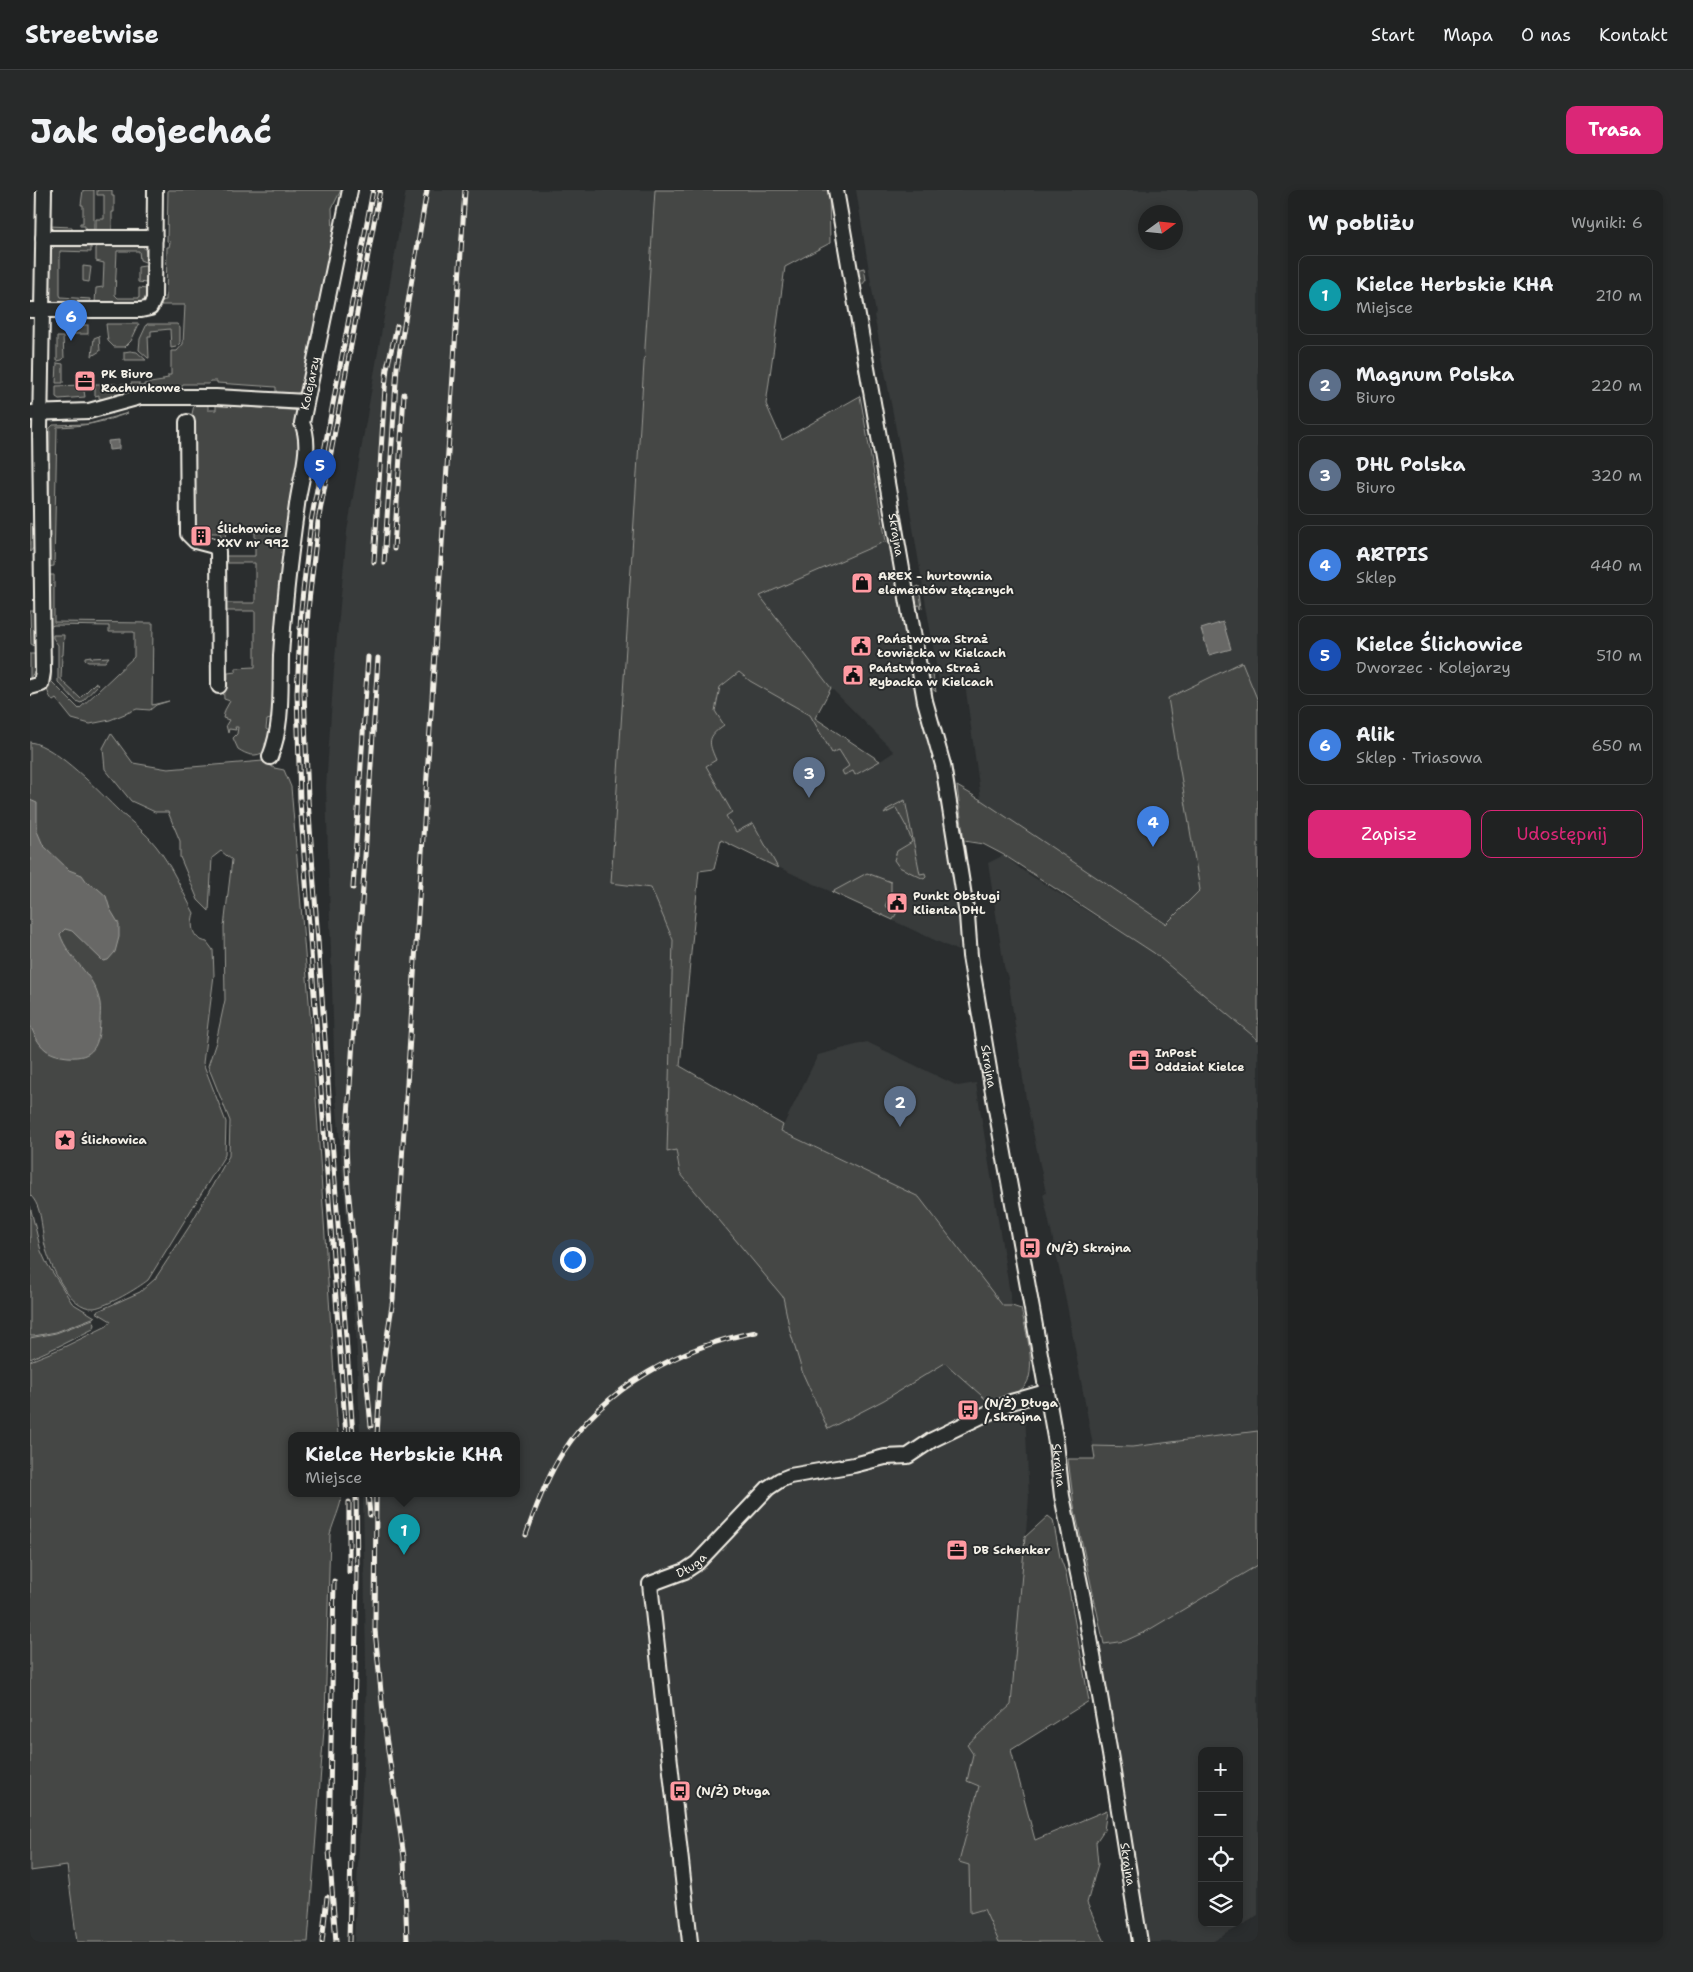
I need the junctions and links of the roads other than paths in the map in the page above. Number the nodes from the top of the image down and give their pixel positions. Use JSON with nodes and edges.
{"nodes":[{"id":1,"x":44,"y":190,"type":"edge"},
{"id":2,"x":155,"y":190,"type":"edge"},
{"id":3,"x":350,"y":190,"type":"edge"},
{"id":4,"x":836,"y":190,"type":"edge"},
{"id":5,"x":43,"y":238,"type":"junction"},
{"id":6,"x":154,"y":238,"type":"junction"},
{"id":7,"x":36,"y":311,"type":"edge"},
{"id":8,"x":306,"y":402,"type":"junction"},
{"id":9,"x":36,"y":413,"type":"edge"},
{"id":10,"x":187,"y":422,"type":"dead end"},
{"id":11,"x":36,"y":561,"type":"edge"},
{"id":12,"x":219,"y":686,"type":"dead end"},
{"id":13,"x":30,"y":688,"type":"edge"},
{"id":14,"x":270,"y":757,"type":"dead end"},
{"id":15,"x":1046,"y":1392,"type":"junction"},
{"id":16,"x":690,"y":1942,"type":"edge"},
{"id":17,"x":1140,"y":1942,"type":"edge"}],
"edges":[{"from":1,"to":5,"type":"street"},
{"from":2,"to":6,"type":"street"},
{"from":3,"to":8,"type":"street","name":"Kolejarzy"},
{"from":4,"to":15,"type":"street","name":"Skrajna"},
{"from":5,"to":6,"type":"street"},
{"from":5,"to":7,"type":"street"},
{"from":6,"to":7,"type":"street"},
{"from":7,"to":9,"type":"street"},
{"from":8,"to":9,"type":"street"},
{"from":8,"to":14,"type":"street","name":"Kolejarzy"},
{"from":9,"to":11,"type":"street"},
{"from":10,"to":12,"type":"street"},
{"from":11,"to":13,"type":"street"},
{"from":15,"to":16,"type":"street","name":"Długa"},
{"from":15,"to":17,"type":"street","name":"Skrajna"}]}
